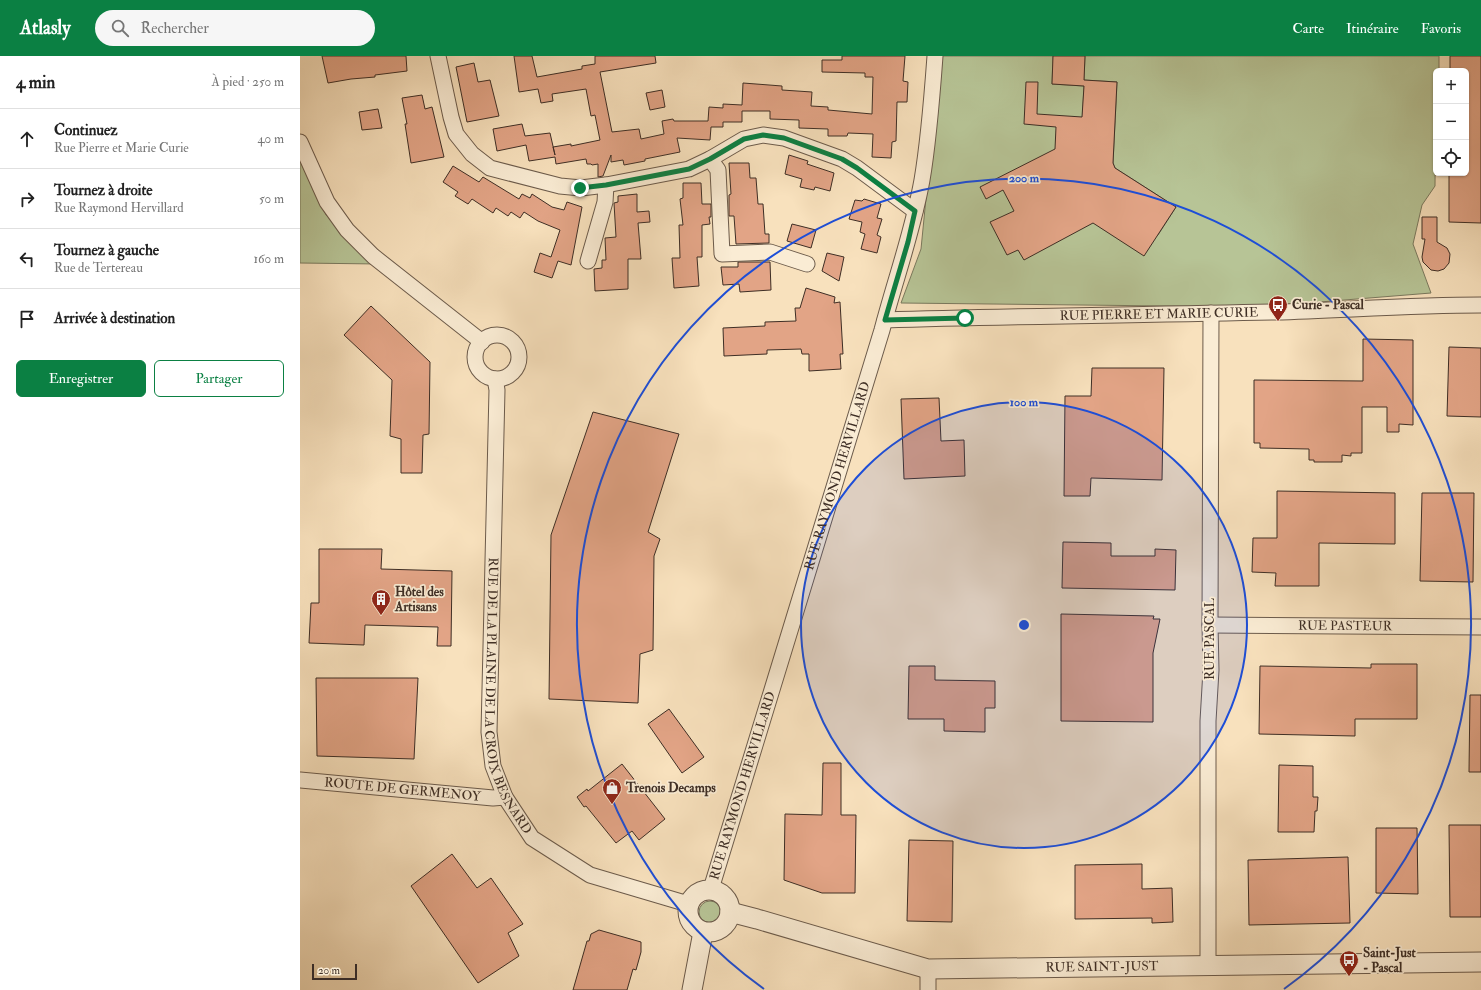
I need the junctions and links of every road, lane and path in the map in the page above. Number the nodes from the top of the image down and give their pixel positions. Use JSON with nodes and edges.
{"nodes":[{"id":1,"x":438,"y":56,"type":"edge"},
{"id":2,"x":935,"y":56,"type":"edge"},
{"id":3,"x":300,"y":142,"type":"edge"},
{"id":4,"x":710,"y":159,"type":"junction"},
{"id":5,"x":606,"y":185,"type":"junction"},
{"id":6,"x":915,"y":211,"type":"junction"},
{"id":7,"x":588,"y":261,"type":"dead end"},
{"id":8,"x":807,"y":264,"type":"dead end"},
{"id":9,"x":1481,"y":305,"type":"edge"},
{"id":10,"x":1211,"y":313,"type":"junction"},
{"id":11,"x":885,"y":320,"type":"junction"},
{"id":12,"x":482,"y":342,"type":"junction"},
{"id":13,"x":495,"y":379,"type":"junction"},
{"id":14,"x":1210,"y":625,"type":"junction"},
{"id":15,"x":1481,"y":627,"type":"edge"},
{"id":16,"x":300,"y":780,"type":"edge"},
{"id":17,"x":505,"y":798,"type":"junction"},
{"id":18,"x":710,"y":889,"type":"junction"},
{"id":19,"x":688,"y":904,"type":"junction"},
{"id":20,"x":730,"y":912,"type":"junction"},
{"id":21,"x":703,"y":932,"type":"junction"},
{"id":22,"x":1481,"y":962,"type":"edge"},
{"id":23,"x":1208,"y":965,"type":"junction"},
{"id":24,"x":928,"y":969,"type":"junction"},
{"id":25,"x":692,"y":990,"type":"edge"},
{"id":26,"x":928,"y":990,"type":"edge"}],
"edges":[{"from":1,"to":5,"type":"street"},
{"from":2,"to":6,"type":"street","name":"RUE RAYMOND HERVILLARD"},
{"from":3,"to":12,"type":"street"},
{"from":4,"to":5,"type":"street"},
{"from":4,"to":6,"type":"street"},
{"from":4,"to":8,"type":"street"},
{"from":5,"to":7,"type":"street"},
{"from":6,"to":11,"type":"street","name":"RUE RAYMOND HERVILLARD"},
{"from":9,"to":10,"type":"street","name":"RUE PIERRE ET MARIE CURIE"},
{"from":10,"to":11,"type":"street","name":"RUE PIERRE ET MARIE CURIE"},
{"from":10,"to":14,"type":"street","name":"RUE PASCAL"},
{"from":11,"to":18,"type":"street","name":"RUE RAYMOND HERVILLARD"},
{"from":12,"to":13,"type":"street"},
{"from":12,"to":13,"type":"street"},
{"from":13,"to":17,"type":"street","name":"RUE DE LA PLAINE DE LA CROIX BESNARD"},
{"from":14,"to":15,"type":"street","name":"RUE PASTEUR"},
{"from":14,"to":23,"type":"street","name":"RUE PASCAL"},
{"from":16,"to":17,"type":"street","name":"ROUTE DE GERMENOY"},
{"from":17,"to":19,"type":"street","name":"RUE DE LA PLAINE DE LA CROIX BESNARD"},
{"from":18,"to":19,"type":"street"},
{"from":18,"to":20,"type":"street"},
{"from":19,"to":21,"type":"street"},
{"from":20,"to":21,"type":"street"},
{"from":20,"to":24,"type":"street","name":"RUE SAINT-JUST"},
{"from":21,"to":25,"type":"street"},
{"from":22,"to":23,"type":"street","name":"RUE SAINT-JUST"},
{"from":23,"to":24,"type":"street","name":"RUE SAINT-JUST"},
{"from":24,"to":26,"type":"street"}]}
